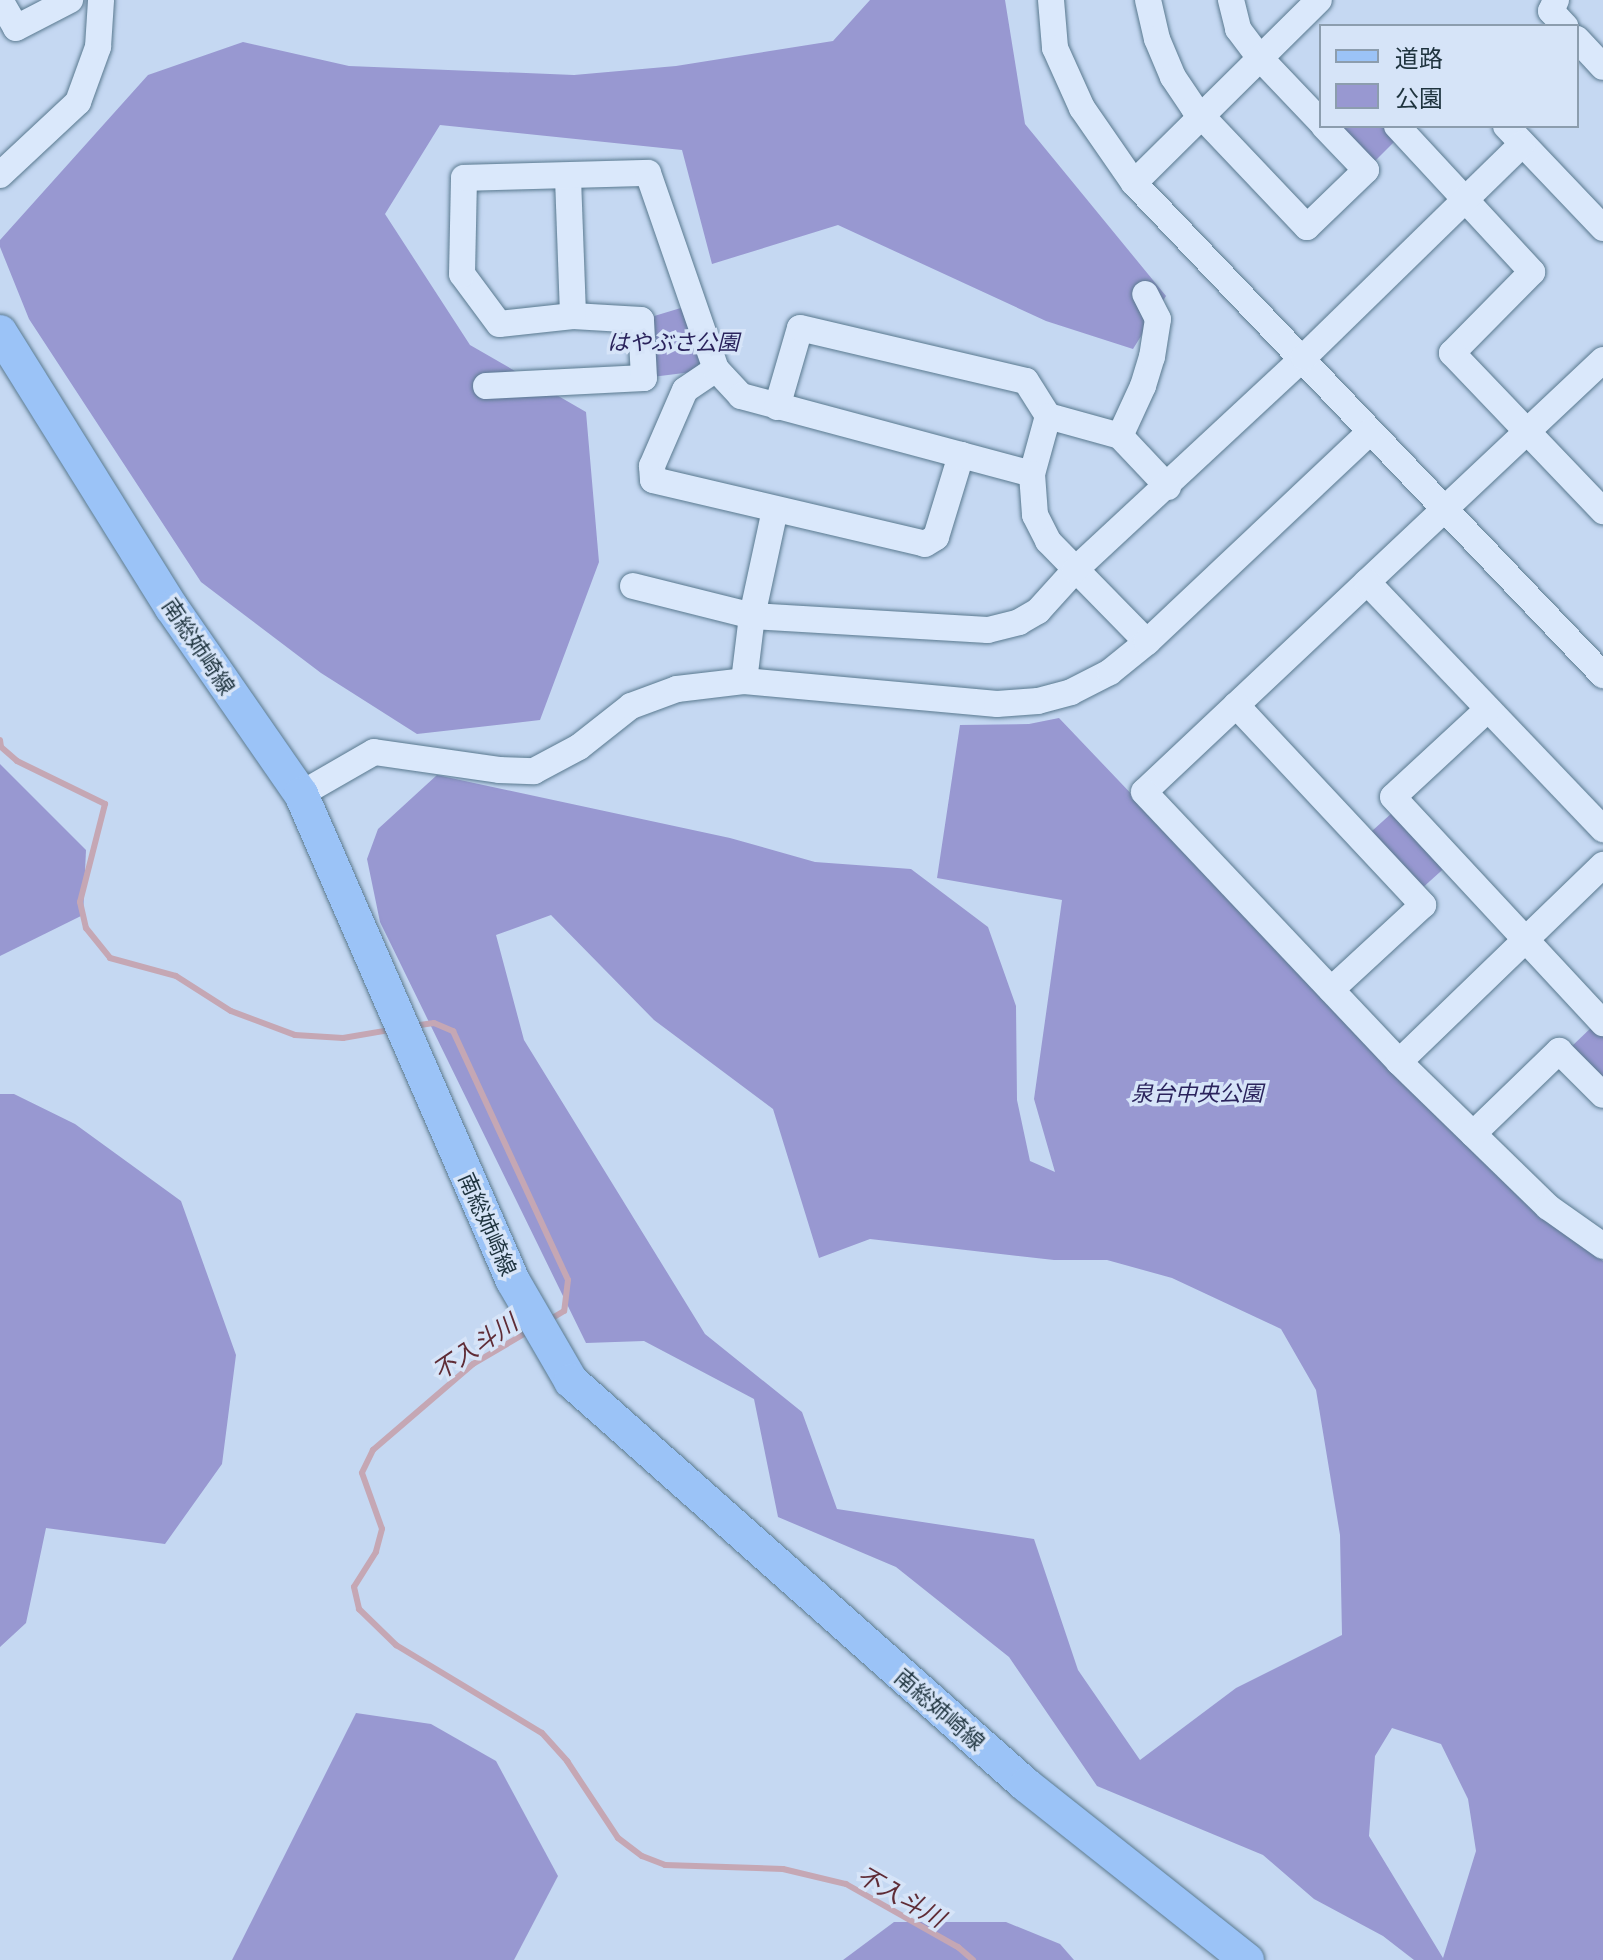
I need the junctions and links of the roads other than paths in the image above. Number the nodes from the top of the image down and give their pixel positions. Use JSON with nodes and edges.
{"nodes":[{"id":1,"x":0,"y":0,"type":"edge"},
{"id":2,"x":70,"y":0,"type":"edge"},
{"id":3,"x":1051,"y":0,"type":"edge"},
{"id":4,"x":1148,"y":0,"type":"edge"},
{"id":5,"x":1231,"y":0,"type":"edge"},
{"id":6,"x":1319,"y":0,"type":"edge"},
{"id":7,"x":1556,"y":0,"type":"edge"},
{"id":8,"x":103,"y":1,"type":"edge"},
{"id":9,"x":1563,"y":24,"type":"edge"},
{"id":10,"x":1579,"y":41,"type":"edge"},
{"id":11,"x":1260,"y":58,"type":"junction"},
{"id":12,"x":1603,"y":67,"type":"edge"},
{"id":13,"x":1201,"y":117,"type":"junction"},
{"id":14,"x":1319,"y":120,"type":"edge"},
{"id":15,"x":1327,"y":128,"type":"edge"},
{"id":16,"x":1399,"y":128,"type":"edge"},
{"id":17,"x":1514,"y":135,"type":"edge"},
{"id":18,"x":0,"y":175,"type":"edge"},
{"id":19,"x":568,"y":178,"type":"junction"},
{"id":20,"x":1134,"y":183,"type":"junction"},
{"id":21,"x":1463,"y":201,"type":"junction"},
{"id":22,"x":1601,"y":221,"type":"edge"},
{"id":23,"x":1145,"y":294,"type":"dead end"},
{"id":24,"x":573,"y":316,"type":"junction"},
{"id":25,"x":0,"y":332,"type":"edge"},
{"id":26,"x":1304,"y":357,"type":"junction"},
{"id":27,"x":1603,"y":360,"type":"edge"},
{"id":28,"x":716,"y":369,"type":"junction"},
{"id":29,"x":486,"y":386,"type":"dead end"},
{"id":30,"x":777,"y":407,"type":"junction"},
{"id":31,"x":1048,"y":416,"type":"junction"},
{"id":32,"x":1370,"y":432,"type":"junction"},
{"id":33,"x":1527,"y":432,"type":"junction"},
{"id":34,"x":1120,"y":436,"type":"junction"},
{"id":35,"x":961,"y":455,"type":"junction"},
{"id":36,"x":1032,"y":474,"type":"junction"},
{"id":37,"x":1168,"y":487,"type":"junction"},
{"id":38,"x":1445,"y":508,"type":"junction"},
{"id":39,"x":775,"y":510,"type":"junction"},
{"id":40,"x":1603,"y":511,"type":"edge"},
{"id":41,"x":1075,"y":570,"type":"junction"},
{"id":42,"x":1367,"y":582,"type":"junction"},
{"id":43,"x":633,"y":586,"type":"dead end"},
{"id":44,"x":752,"y":616,"type":"junction"},
{"id":45,"x":1147,"y":642,"type":"junction"},
{"id":46,"x":1603,"y":675,"type":"edge"},
{"id":47,"x":744,"y":681,"type":"junction"},
{"id":48,"x":1236,"y":705,"type":"junction"},
{"id":49,"x":1488,"y":709,"type":"junction"},
{"id":50,"x":301,"y":794,"type":"junction"},
{"id":51,"x":1603,"y":829,"type":"edge"},
{"id":52,"x":1603,"y":865,"type":"edge"},
{"id":53,"x":1525,"y":940,"type":"junction"},
{"id":54,"x":1331,"y":990,"type":"junction"},
{"id":55,"x":1603,"y":1023,"type":"edge"},
{"id":56,"x":1399,"y":1062,"type":"junction"},
{"id":57,"x":1603,"y":1095,"type":"edge"},
{"id":58,"x":1473,"y":1134,"type":"junction"},
{"id":59,"x":1603,"y":1246,"type":"edge"},
{"id":60,"x":1247,"y":1960,"type":"edge"}],
"edges":[{"from":1,"to":2,"type":"street"},
{"from":3,"to":20,"type":"street"},
{"from":4,"to":13,"type":"street"},
{"from":5,"to":11,"type":"street"},
{"from":6,"to":11,"type":"street"},
{"from":7,"to":9,"type":"street"},
{"from":8,"to":18,"type":"street"},
{"from":10,"to":12,"type":"street"},
{"from":11,"to":13,"type":"street"},
{"from":11,"to":14,"type":"street"},
{"from":13,"to":15,"type":"street"},
{"from":13,"to":20,"type":"street"},
{"from":16,"to":21,"type":"street"},
{"from":17,"to":21,"type":"street"},
{"from":17,"to":22,"type":"street"},
{"from":19,"to":24,"type":"street"},
{"from":19,"to":24,"type":"street"},
{"from":19,"to":28,"type":"street"},
{"from":20,"to":26,"type":"street"},
{"from":21,"to":26,"type":"street"},
{"from":21,"to":33,"type":"street"},
{"from":23,"to":34,"type":"street"},
{"from":24,"to":29,"type":"street"},
{"from":25,"to":50,"type":"main road","name":"南総姉崎線"},
{"from":26,"to":32,"type":"street"},
{"from":26,"to":37,"type":"street"},
{"from":27,"to":33,"type":"street"},
{"from":28,"to":30,"type":"street"},
{"from":28,"to":39,"type":"street"},
{"from":30,"to":31,"type":"street"},
{"from":30,"to":35,"type":"street"},
{"from":31,"to":34,"type":"street"},
{"from":31,"to":36,"type":"street"},
{"from":32,"to":38,"type":"street"},
{"from":32,"to":45,"type":"street"},
{"from":33,"to":38,"type":"street"},
{"from":33,"to":40,"type":"street"},
{"from":34,"to":37,"type":"street"},
{"from":35,"to":36,"type":"street"},
{"from":35,"to":39,"type":"street"},
{"from":36,"to":41,"type":"street"},
{"from":37,"to":41,"type":"street"},
{"from":38,"to":42,"type":"street"},
{"from":38,"to":46,"type":"street"},
{"from":39,"to":44,"type":"street"},
{"from":41,"to":44,"type":"street"},
{"from":41,"to":45,"type":"street"},
{"from":42,"to":48,"type":"street"},
{"from":42,"to":49,"type":"street"},
{"from":43,"to":44,"type":"street"},
{"from":44,"to":47,"type":"street"},
{"from":45,"to":47,"type":"street"},
{"from":47,"to":50,"type":"street"},
{"from":48,"to":54,"type":"street"},
{"from":48,"to":54,"type":"street"},
{"from":49,"to":51,"type":"street"},
{"from":49,"to":53,"type":"street"},
{"from":50,"to":60,"type":"main road","name":"南総姉崎線"},
{"from":52,"to":53,"type":"street"},
{"from":53,"to":55,"type":"street"},
{"from":53,"to":56,"type":"street"},
{"from":54,"to":56,"type":"street"},
{"from":56,"to":58,"type":"street"},
{"from":57,"to":58,"type":"street"},
{"from":58,"to":59,"type":"street"}]}
